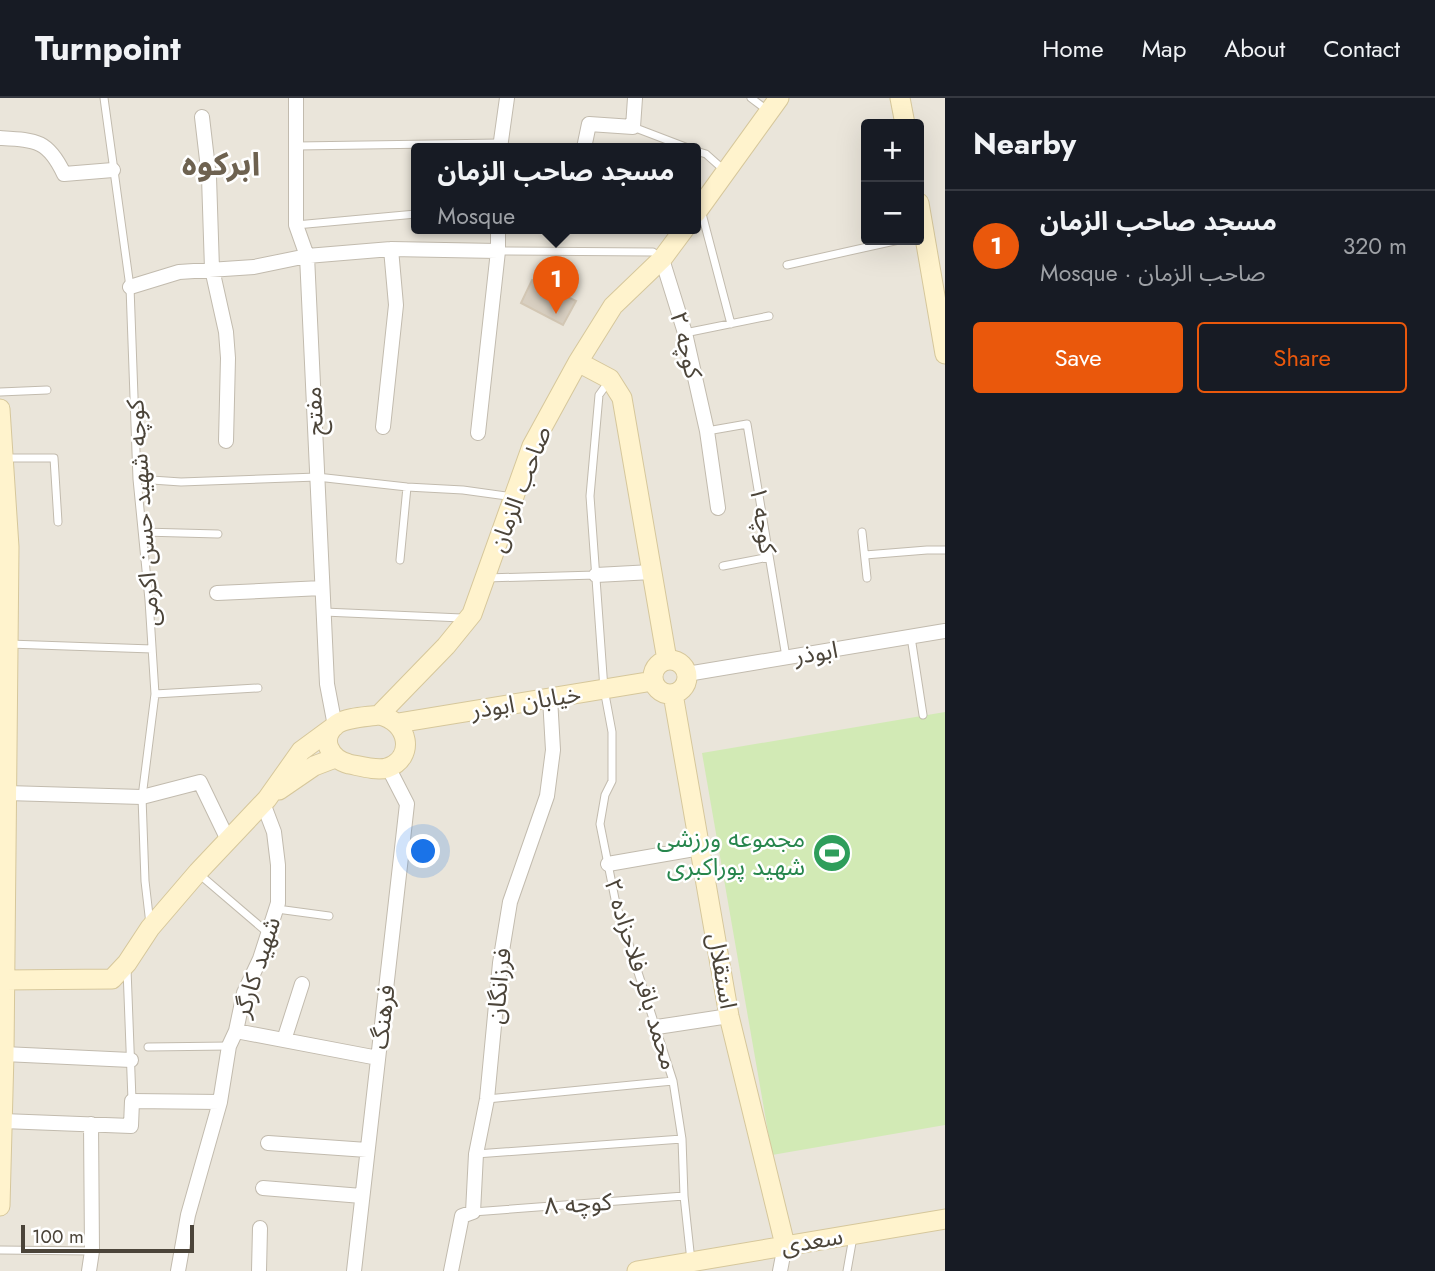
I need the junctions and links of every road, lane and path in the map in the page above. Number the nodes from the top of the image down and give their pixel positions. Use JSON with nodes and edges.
{"nodes":[{"id":1,"x":104,"y":98,"type":"edge"},
{"id":2,"x":296,"y":98,"type":"edge"},
{"id":3,"x":507,"y":98,"type":"edge"},
{"id":4,"x":635,"y":98,"type":"edge"},
{"id":5,"x":751,"y":98,"type":"edge"},
{"id":6,"x":900,"y":98,"type":"edge"},
{"id":7,"x":774,"y":104,"type":"edge"},
{"id":8,"x":202,"y":117,"type":"dead end"},
{"id":9,"x":904,"y":119,"type":"edge"},
{"id":10,"x":634,"y":128,"type":"junction"},
{"id":11,"x":0,"y":138,"type":"edge"},
{"id":12,"x":500,"y":143,"type":"edge"},
{"id":13,"x":585,"y":143,"type":"edge"},
{"id":14,"x":674,"y":143,"type":"edge"},
{"id":15,"x":411,"y":145,"type":"edge"},
{"id":16,"x":297,"y":146,"type":"junction"},
{"id":17,"x":701,"y":152,"type":"edge"},
{"id":18,"x":113,"y":170,"type":"junction"},
{"id":19,"x":725,"y":171,"type":"junction"},
{"id":20,"x":701,"y":206,"type":"edge"},
{"id":21,"x":411,"y":214,"type":"edge"},
{"id":22,"x":701,"y":221,"type":"edge"},
{"id":23,"x":296,"y":225,"type":"junction"},
{"id":24,"x":498,"y":234,"type":"edge"},
{"id":25,"x":681,"y":234,"type":"edge"},
{"id":26,"x":877,"y":245,"type":"edge"},
{"id":27,"x":924,"y":245,"type":"edge"},
{"id":28,"x":391,"y":249,"type":"junction"},
{"id":29,"x":498,"y":251,"type":"junction"},
{"id":30,"x":307,"y":256,"type":"junction"},
{"id":31,"x":662,"y":259,"type":"junction"},
{"id":32,"x":787,"y":265,"type":"dead end"},
{"id":33,"x":212,"y":268,"type":"junction"},
{"id":34,"x":130,"y":287,"type":"junction"},
{"id":35,"x":940,"y":297,"type":"edge"},
{"id":36,"x":769,"y":316,"type":"dead end"},
{"id":37,"x":730,"y":324,"type":"junction"},
{"id":38,"x":685,"y":333,"type":"junction"},
{"id":39,"x":945,"y":354,"type":"edge"},
{"id":40,"x":578,"y":362,"type":"junction"},
{"id":41,"x":610,"y":379,"type":"junction"},
{"id":42,"x":47,"y":390,"type":"dead end"},
{"id":43,"x":0,"y":392,"type":"edge"},
{"id":44,"x":0,"y":409,"type":"edge"},
{"id":45,"x":383,"y":427,"type":"dead end"},
{"id":46,"x":707,"y":431,"type":"junction"},
{"id":47,"x":478,"y":433,"type":"dead end"},
{"id":48,"x":226,"y":441,"type":"dead end"},
{"id":49,"x":2,"y":467,"type":"edge"},
{"id":50,"x":317,"y":477,"type":"junction"},
{"id":51,"x":137,"y":480,"type":"junction"},
{"id":52,"x":407,"y":487,"type":"junction"},
{"id":53,"x":514,"y":498,"type":"junction"},
{"id":54,"x":718,"y":508,"type":"dead end"},
{"id":55,"x":58,"y":522,"type":"dead end"},
{"id":56,"x":143,"y":532,"type":"junction"},
{"id":57,"x":862,"y":532,"type":"dead end"},
{"id":58,"x":218,"y":534,"type":"dead end"},
{"id":59,"x":4,"y":547,"type":"edge"},
{"id":60,"x":945,"y":551,"type":"edge"},
{"id":61,"x":865,"y":555,"type":"junction"},
{"id":62,"x":769,"y":557,"type":"junction"},
{"id":63,"x":400,"y":560,"type":"dead end"},
{"id":64,"x":723,"y":566,"type":"dead end"},
{"id":65,"x":652,"y":572,"type":"junction"},
{"id":66,"x":596,"y":575,"type":"junction"},
{"id":67,"x":485,"y":578,"type":"junction"},
{"id":68,"x":867,"y":578,"type":"dead end"},
{"id":69,"x":322,"y":588,"type":"junction"},
{"id":70,"x":217,"y":593,"type":"dead end"},
{"id":71,"x":323,"y":612,"type":"junction"},
{"id":72,"x":4,"y":615,"type":"edge"},
{"id":73,"x":468,"y":619,"type":"junction"},
{"id":74,"x":945,"y":631,"type":"edge"},
{"id":75,"x":911,"y":637,"type":"junction"},
{"id":76,"x":8,"y":644,"type":"junction"},
{"id":77,"x":152,"y":649,"type":"junction"},
{"id":78,"x":786,"y":658,"type":"junction"},
{"id":79,"x":667,"y":660,"type":"junction"},
{"id":80,"x":687,"y":674,"type":"junction"},
{"id":81,"x":653,"y":681,"type":"junction"},
{"id":82,"x":258,"y":688,"type":"dead end"},
{"id":83,"x":604,"y":689,"type":"junction"},
{"id":84,"x":155,"y":694,"type":"junction"},
{"id":85,"x":673,"y":694,"type":"junction"},
{"id":86,"x":550,"y":698,"type":"junction"},
{"id":87,"x":4,"y":705,"type":"edge"},
{"id":88,"x":379,"y":715,"type":"junction"},
{"id":89,"x":923,"y":715,"type":"dead end"},
{"id":90,"x":398,"y":723,"type":"junction"},
{"id":91,"x":335,"y":726,"type":"junction"},
{"id":92,"x":335,"y":758,"type":"junction"},
{"id":93,"x":388,"y":767,"type":"junction"},
{"id":94,"x":7,"y":793,"type":"junction"},
{"id":95,"x":142,"y":797,"type":"junction"},
{"id":96,"x":265,"y":801,"type":"junction"},
{"id":97,"x":228,"y":840,"type":"junction"},
{"id":98,"x":700,"y":848,"type":"junction"},
{"id":99,"x":608,"y":864,"type":"junction"},
{"id":100,"x":198,"y":872,"type":"junction"},
{"id":101,"x":276,"y":909,"type":"junction"},
{"id":102,"x":329,"y":916,"type":"dead end"},
{"id":103,"x":150,"y":928,"type":"junction"},
{"id":104,"x":268,"y":933,"type":"junction"},
{"id":105,"x":127,"y":963,"type":"junction"},
{"id":106,"x":3,"y":980,"type":"edge"},
{"id":107,"x":302,"y":984,"type":"dead end"},
{"id":108,"x":729,"y":1016,"type":"junction"},
{"id":109,"x":657,"y":1027,"type":"junction"},
{"id":110,"x":236,"y":1031,"type":"junction"},
{"id":111,"x":284,"y":1040,"type":"junction"},
{"id":112,"x":229,"y":1046,"type":"junction"},
{"id":113,"x":148,"y":1047,"type":"dead end"},
{"id":114,"x":4,"y":1054,"type":"junction"},
{"id":115,"x":378,"y":1058,"type":"junction"},
{"id":116,"x":131,"y":1060,"type":"junction"},
{"id":117,"x":673,"y":1081,"type":"junction"},
{"id":118,"x":487,"y":1099,"type":"junction"},
{"id":119,"x":132,"y":1101,"type":"junction"},
{"id":120,"x":220,"y":1102,"type":"junction"},
{"id":121,"x":3,"y":1121,"type":"junction"},
{"id":122,"x":91,"y":1124,"type":"junction"},
{"id":123,"x":682,"y":1139,"type":"junction"},
{"id":124,"x":268,"y":1143,"type":"dead end"},
{"id":125,"x":367,"y":1150,"type":"junction"},
{"id":126,"x":476,"y":1154,"type":"junction"},
{"id":127,"x":263,"y":1188,"type":"dead end"},
{"id":128,"x":362,"y":1196,"type":"junction"},
{"id":129,"x":684,"y":1196,"type":"junction"},
{"id":130,"x":0,"y":1206,"type":"edge"},
{"id":131,"x":473,"y":1212,"type":"junction"},
{"id":132,"x":945,"y":1219,"type":"edge"},
{"id":133,"x":260,"y":1228,"type":"dead end"},
{"id":134,"x":854,"y":1233,"type":"junction"},
{"id":135,"x":785,"y":1245,"type":"junction"},
{"id":136,"x":0,"y":1250,"type":"edge"},
{"id":137,"x":92,"y":1251,"type":"junction"},
{"id":138,"x":691,"y":1262,"type":"junction"},
{"id":139,"x":89,"y":1271,"type":"edge"},
{"id":140,"x":178,"y":1271,"type":"edge"},
{"id":141,"x":259,"y":1271,"type":"edge"},
{"id":142,"x":354,"y":1271,"type":"edge"},
{"id":143,"x":451,"y":1271,"type":"edge"},
{"id":144,"x":638,"y":1271,"type":"edge"},
{"id":145,"x":780,"y":1271,"type":"edge"},
{"id":146,"x":847,"y":1271,"type":"edge"}],
"edges":[{"from":1,"to":18,"type":"lane","name":"کوچه شهید حسن اکرمی"},
{"from":2,"to":16,"type":"street","name":"مفتح"},
{"from":3,"to":12,"type":"street"},
{"from":4,"to":10,"type":"street"},
{"from":5,"to":7,"type":"lane"},
{"from":6,"to":9,"type":"street"},
{"from":7,"to":19,"type":"street"},
{"from":8,"to":33,"type":"street"},
{"from":10,"to":13,"type":"street"},
{"from":10,"to":14,"type":"lane"},
{"from":11,"to":18,"type":"street"},
{"from":15,"to":16,"type":"lane"},
{"from":16,"to":23,"type":"street","name":"مفتح"},
{"from":17,"to":19,"type":"lane"},
{"from":18,"to":34,"type":"lane","name":"کوچه شهید حسن اکرمی"},
{"from":19,"to":20,"type":"street"},
{"from":21,"to":23,"type":"lane"},
{"from":22,"to":37,"type":"lane"},
{"from":23,"to":30,"type":"street","name":"مفتح"},
{"from":24,"to":29,"type":"street"},
{"from":25,"to":31,"type":"street","name":"صاحب الزمان"},
{"from":26,"to":32,"type":"lane"},
{"from":27,"to":35,"type":"street"},
{"from":28,"to":29,"type":"street"},
{"from":28,"to":30,"type":"street"},
{"from":28,"to":45,"type":"street"},
{"from":29,"to":31,"type":"lane"},
{"from":29,"to":47,"type":"street"},
{"from":30,"to":33,"type":"street"},
{"from":30,"to":50,"type":"street","name":"مفتح"},
{"from":31,"to":38,"type":"street","name":"کوچه ۲"},
{"from":31,"to":40,"type":"street","name":"صاحب الزمان"},
{"from":33,"to":34,"type":"street"},
{"from":33,"to":48,"type":"street"},
{"from":34,"to":51,"type":"lane","name":"کوچه شهید حسن اکرمی"},
{"from":35,"to":39,"type":"street"},
{"from":36,"to":37,"type":"lane"},
{"from":37,"to":38,"type":"lane"},
{"from":38,"to":46,"type":"street","name":"کوچه ۲"},
{"from":40,"to":41,"type":"street"},
{"from":40,"to":53,"type":"street","name":"صاحب الزمان"},
{"from":41,"to":65,"type":"street"},
{"from":41,"to":66,"type":"lane","name":"محمد باقر فلاحزاده ۲"},
{"from":42,"to":43,"type":"lane"},
{"from":44,"to":49,"type":"street"},
{"from":46,"to":54,"type":"street","name":"کوچه ۲"},
{"from":46,"to":62,"type":"lane","name":"کوچه ۱"},
{"from":49,"to":55,"type":"lane"},
{"from":49,"to":59,"type":"street"},
{"from":50,"to":51,"type":"lane"},
{"from":50,"to":52,"type":"lane"},
{"from":50,"to":69,"type":"street","name":"مفتح"},
{"from":51,"to":56,"type":"lane","name":"کوچه شهید حسن اکرمی"},
{"from":52,"to":53,"type":"lane"},
{"from":52,"to":63,"type":"lane"},
{"from":53,"to":67,"type":"street","name":"صاحب الزمان"},
{"from":56,"to":58,"type":"lane"},
{"from":56,"to":77,"type":"lane","name":"کوچه شهید حسن اکرمی"},
{"from":57,"to":61,"type":"lane"},
{"from":59,"to":72,"type":"street"},
{"from":60,"to":61,"type":"lane"},
{"from":61,"to":68,"type":"lane"},
{"from":62,"to":64,"type":"lane"},
{"from":62,"to":78,"type":"lane","name":"کوچه ۱"},
{"from":65,"to":66,"type":"street"},
{"from":65,"to":79,"type":"street"},
{"from":66,"to":67,"type":"lane"},
{"from":66,"to":83,"type":"lane","name":"محمد باقر فلاحزاده ۲"},
{"from":67,"to":73,"type":"street","name":"صاحب الزمان"},
{"from":69,"to":70,"type":"street"},
{"from":69,"to":71,"type":"street","name":"مفتح"},
{"from":71,"to":73,"type":"lane"},
{"from":71,"to":91,"type":"street","name":"مفتح"},
{"from":72,"to":76,"type":"street"},
{"from":73,"to":88,"type":"street","name":"صاحب الزمان"},
{"from":74,"to":75,"type":"street","name":"ابوذر"},
{"from":75,"to":78,"type":"street","name":"ابوذر"},
{"from":75,"to":89,"type":"lane"},
{"from":76,"to":77,"type":"lane"},
{"from":76,"to":87,"type":"street"},
{"from":77,"to":84,"type":"lane","name":"کوچه شهید حسن اکرمی"},
{"from":78,"to":80,"type":"street","name":"ابوذر"},
{"from":79,"to":80,"type":"street"},
{"from":79,"to":81,"type":"street"},
{"from":80,"to":85,"type":"street"},
{"from":81,"to":83,"type":"street","name":"خیابان ابوذر"},
{"from":81,"to":85,"type":"street"},
{"from":82,"to":84,"type":"lane"},
{"from":83,"to":86,"type":"street","name":"خیابان ابوذر"},
{"from":83,"to":99,"type":"lane","name":"محمد باقر فلاحزاده ۲"},
{"from":84,"to":95,"type":"lane","name":"کوچه شهید حسن اکرمی"},
{"from":85,"to":98,"type":"street","name":"استقلال"},
{"from":86,"to":90,"type":"street","name":"خیابان ابوذر"},
{"from":86,"to":118,"type":"street","name":"فرزانگان"},
{"from":87,"to":94,"type":"street"},
{"from":88,"to":90,"type":"street"},
{"from":88,"to":91,"type":"street"},
{"from":90,"to":93,"type":"street"},
{"from":91,"to":92,"type":"street"},
{"from":91,"to":96,"type":"street"},
{"from":92,"to":93,"type":"street"},
{"from":92,"to":96,"type":"street"},
{"from":93,"to":115,"type":"street","name":"فرهنگ"},
{"from":94,"to":95,"type":"street"},
{"from":94,"to":106,"type":"street"},
{"from":95,"to":97,"type":"street"},
{"from":95,"to":103,"type":"lane","name":"کوچه شهید حسن اکرمی"},
{"from":96,"to":97,"type":"street"},
{"from":96,"to":101,"type":"street","name":"شهید کارگر"},
{"from":97,"to":100,"type":"street"},
{"from":98,"to":99,"type":"street"},
{"from":98,"to":108,"type":"street","name":"استقلال"},
{"from":99,"to":109,"type":"lane","name":"محمد باقر فلاحزاده ۲"},
{"from":100,"to":103,"type":"street"},
{"from":100,"to":104,"type":"lane"},
{"from":101,"to":102,"type":"lane"},
{"from":101,"to":104,"type":"street","name":"شهید کارگر"},
{"from":103,"to":105,"type":"street"},
{"from":104,"to":110,"type":"street","name":"شهید کارگر"},
{"from":105,"to":106,"type":"street"},
{"from":105,"to":116,"type":"lane"},
{"from":106,"to":114,"type":"street"},
{"from":107,"to":111,"type":"street"},
{"from":108,"to":109,"type":"street"},
{"from":108,"to":135,"type":"street","name":"استقلال"},
{"from":109,"to":117,"type":"lane","name":"محمد باقر فلاحزاده ۲"},
{"from":110,"to":111,"type":"street","name":"شهید کارگر"},
{"from":110,"to":112,"type":"street"},
{"from":111,"to":115,"type":"street","name":"شهید کارگر"},
{"from":112,"to":113,"type":"lane"},
{"from":112,"to":120,"type":"street"},
{"from":114,"to":116,"type":"street"},
{"from":114,"to":121,"type":"street"},
{"from":115,"to":125,"type":"street","name":"فرهنگ"},
{"from":116,"to":119,"type":"lane"},
{"from":117,"to":118,"type":"lane"},
{"from":117,"to":123,"type":"lane","name":"محمد باقر فلاحزاده ۲"},
{"from":118,"to":126,"type":"street","name":"فرزانگان"},
{"from":119,"to":120,"type":"street"},
{"from":119,"to":122,"type":"street"},
{"from":120,"to":140,"type":"street"},
{"from":121,"to":122,"type":"street"},
{"from":121,"to":130,"type":"street"},
{"from":122,"to":137,"type":"street"},
{"from":123,"to":126,"type":"lane"},
{"from":123,"to":129,"type":"lane","name":"محمد باقر فلاحزاده ۲"},
{"from":124,"to":125,"type":"street"},
{"from":125,"to":128,"type":"street","name":"فرهنگ"},
{"from":126,"to":131,"type":"street","name":"فرزانگان"},
{"from":127,"to":128,"type":"street"},
{"from":128,"to":142,"type":"street","name":"فرهنگ"},
{"from":129,"to":131,"type":"lane","name":"کوچه ۸"},
{"from":129,"to":138,"type":"lane","name":"محمد باقر فلاحزاده ۲"},
{"from":131,"to":143,"type":"street","name":"فرزانگان"},
{"from":132,"to":134,"type":"street","name":"سعدی"},
{"from":133,"to":141,"type":"street"},
{"from":134,"to":135,"type":"street","name":"سعدی"},
{"from":134,"to":146,"type":"lane"},
{"from":135,"to":138,"type":"street","name":"سعدی"},
{"from":135,"to":145,"type":"street"},
{"from":136,"to":137,"type":"lane"},
{"from":137,"to":139,"type":"street"},
{"from":138,"to":144,"type":"street","name":"سعدی"}]}
